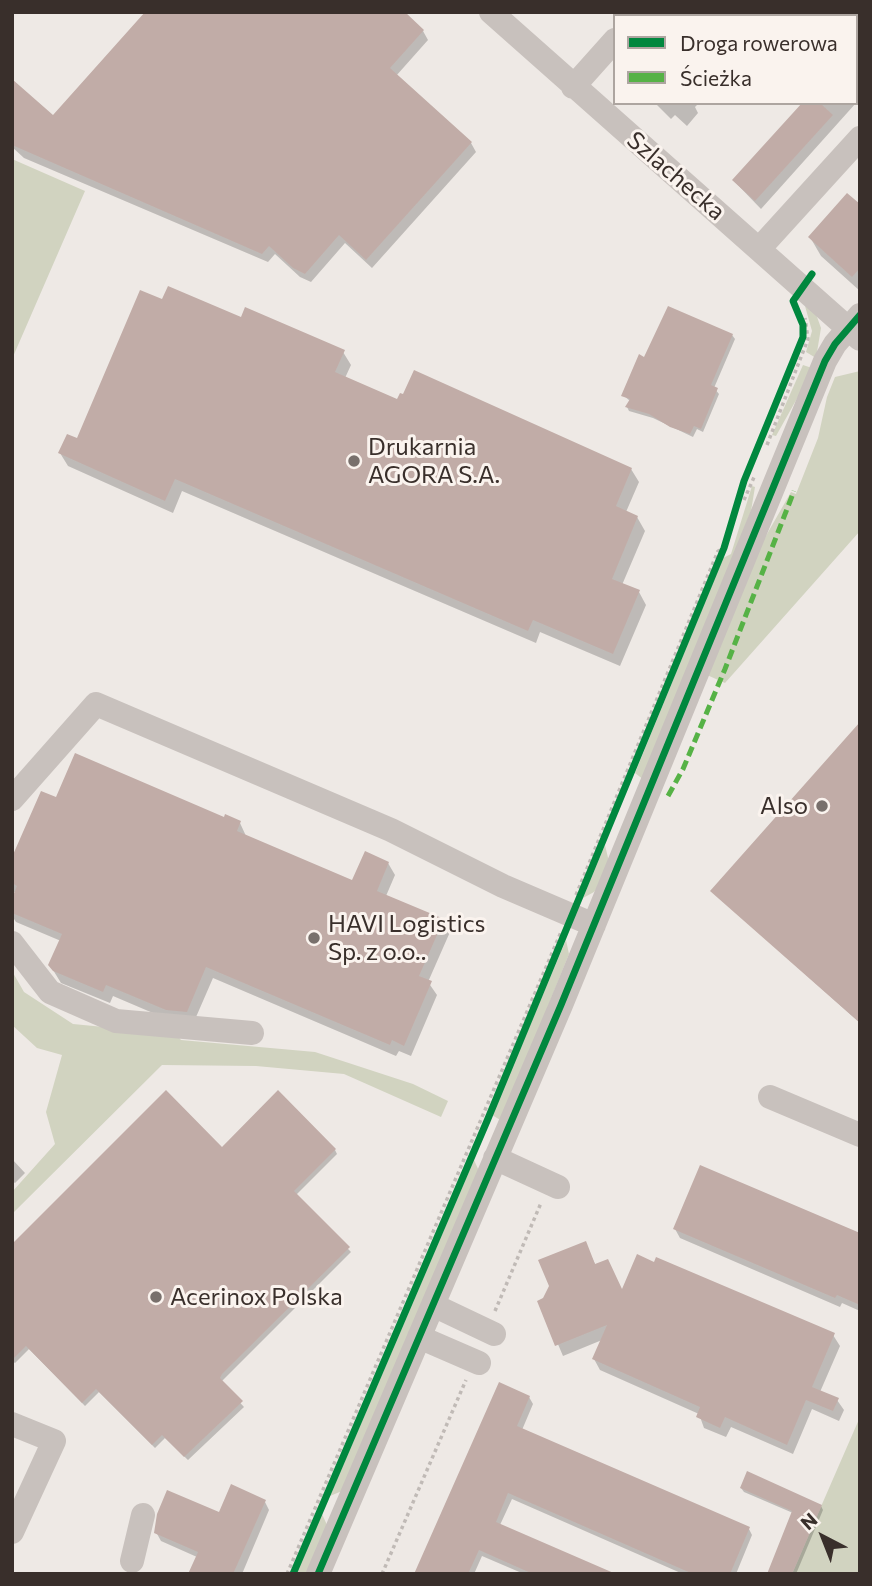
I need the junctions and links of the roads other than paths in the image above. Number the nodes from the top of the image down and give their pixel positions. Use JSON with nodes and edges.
{"nodes":[{"id":1,"x":491,"y":12,"type":"edge"},
{"id":2,"x":613,"y":42,"type":"edge"},
{"id":3,"x":573,"y":86,"type":"junction"},
{"id":4,"x":860,"y":138,"type":"edge"},
{"id":5,"x":759,"y":248,"type":"junction"},
{"id":6,"x":856,"y":327,"type":"edge"},
{"id":7,"x":12,"y":799,"type":"edge"},
{"id":8,"x":578,"y":918,"type":"junction"},
{"id":9,"x":12,"y":943,"type":"edge"},
{"id":10,"x":252,"y":1033,"type":"dead end"},
{"id":11,"x":770,"y":1097,"type":"dead end"},
{"id":12,"x":860,"y":1135,"type":"edge"},
{"id":13,"x":495,"y":1158,"type":"junction"},
{"id":14,"x":558,"y":1187,"type":"dead end"},
{"id":15,"x":433,"y":1305,"type":"junction"},
{"id":16,"x":494,"y":1334,"type":"dead end"},
{"id":17,"x":419,"y":1338,"type":"junction"},
{"id":18,"x":479,"y":1363,"type":"dead end"},
{"id":19,"x":12,"y":1424,"type":"edge"},
{"id":20,"x":144,"y":1515,"type":"dead end"},
{"id":21,"x":12,"y":1532,"type":"edge"},
{"id":22,"x":132,"y":1561,"type":"dead end"},
{"id":23,"x":318,"y":1574,"type":"edge"}],
"edges":[{"from":1,"to":3,"type":"street","name":"Szlachecka"},
{"from":2,"to":3,"type":"street"},
{"from":3,"to":5,"type":"street","name":"Szlachecka"},
{"from":4,"to":5,"type":"street"},
{"from":5,"to":6,"type":"street","name":"Szlachecka"},
{"from":6,"to":8,"type":"street"},
{"from":7,"to":8,"type":"street"},
{"from":8,"to":13,"type":"street"},
{"from":9,"to":10,"type":"street"},
{"from":11,"to":12,"type":"street"},
{"from":13,"to":14,"type":"street"},
{"from":13,"to":15,"type":"street"},
{"from":15,"to":16,"type":"street"},
{"from":15,"to":17,"type":"street"},
{"from":17,"to":18,"type":"street"},
{"from":17,"to":23,"type":"street"},
{"from":19,"to":21,"type":"street"},
{"from":20,"to":22,"type":"street"}]}
